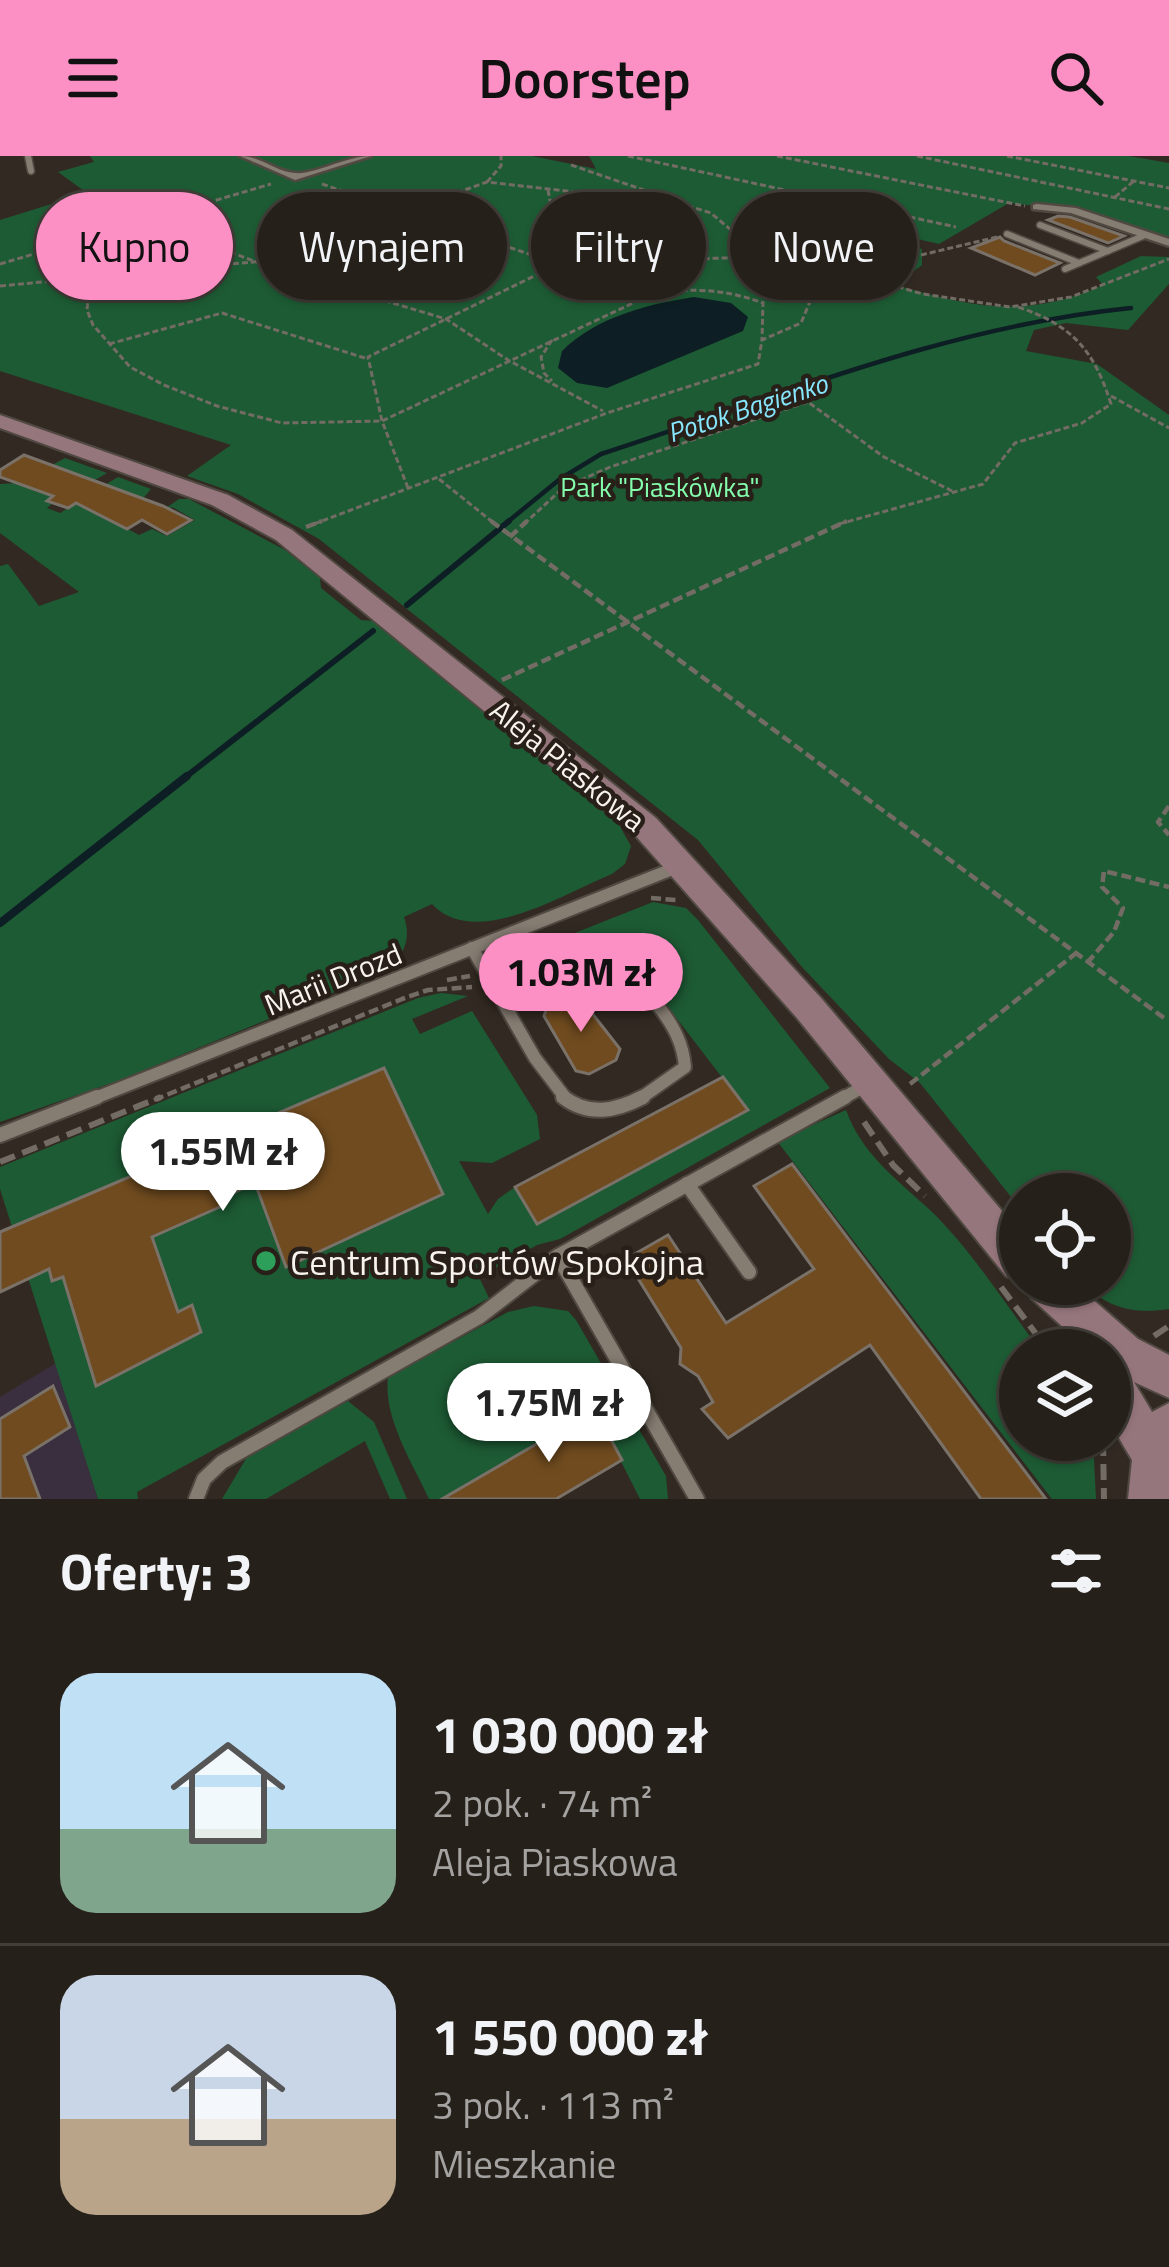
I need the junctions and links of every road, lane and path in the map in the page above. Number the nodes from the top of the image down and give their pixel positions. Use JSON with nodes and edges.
{"nodes":[{"id":1,"x":28,"y":156,"type":"edge"},
{"id":2,"x":245,"y":156,"type":"edge"},
{"id":3,"x":366,"y":156,"type":"edge"},
{"id":4,"x":501,"y":156,"type":"edge"},
{"id":5,"x":628,"y":156,"type":"edge"},
{"id":6,"x":777,"y":156,"type":"edge"},
{"id":7,"x":808,"y":156,"type":"edge"},
{"id":8,"x":917,"y":156,"type":"edge"},
{"id":9,"x":1007,"y":156,"type":"edge"},
{"id":10,"x":801,"y":161,"type":"junction"},
{"id":11,"x":571,"y":165,"type":"dead end"},
{"id":12,"x":32,"y":171,"type":"dead end"},
{"id":13,"x":296,"y":177,"type":"junction"},
{"id":14,"x":1134,"y":181,"type":"junction"},
{"id":15,"x":487,"y":182,"type":"junction"},
{"id":16,"x":319,"y":183,"type":"dead end"},
{"id":17,"x":1169,"y":188,"type":"edge"},
{"id":18,"x":548,"y":189,"type":"junction"},
{"id":19,"x":346,"y":192,"type":"edge"},
{"id":20,"x":460,"y":192,"type":"edge"},
{"id":21,"x":549,"y":192,"type":"edge"},
{"id":22,"x":576,"y":192,"type":"edge"},
{"id":23,"x":648,"y":192,"type":"edge"},
{"id":24,"x":233,"y":195,"type":"edge"},
{"id":25,"x":1115,"y":197,"type":"junction"},
{"id":26,"x":1037,"y":207,"type":"joint"},
{"id":27,"x":1169,"y":209,"type":"edge"},
{"id":28,"x":706,"y":211,"type":"edge"},
{"id":29,"x":1040,"y":225,"type":"dead end"},
{"id":30,"x":956,"y":227,"type":"dead end"},
{"id":31,"x":730,"y":230,"type":"edge"},
{"id":32,"x":1006,"y":234,"type":"dead end"},
{"id":33,"x":1143,"y":236,"type":"junction"},
{"id":34,"x":1169,"y":243,"type":"edge"},
{"id":35,"x":1108,"y":251,"type":"junction"},
{"id":36,"x":36,"y":253,"type":"edge"},
{"id":37,"x":1169,"y":259,"type":"edge"},
{"id":38,"x":1079,"y":263,"type":"junction"},
{"id":39,"x":0,"y":264,"type":"edge"},
{"id":40,"x":1065,"y":269,"type":"dead end"},
{"id":41,"x":531,"y":278,"type":"edge"},
{"id":42,"x":36,"y":283,"type":"edge"},
{"id":43,"x":0,"y":286,"type":"edge"},
{"id":44,"x":706,"y":288,"type":"edge"},
{"id":45,"x":917,"y":291,"type":"edge"},
{"id":46,"x":90,"y":300,"type":"edge"},
{"id":47,"x":383,"y":300,"type":"edge"},
{"id":48,"x":639,"y":300,"type":"edge"},
{"id":49,"x":763,"y":300,"type":"edge"},
{"id":50,"x":809,"y":300,"type":"edge"},
{"id":51,"x":763,"y":303,"type":"junction"},
{"id":52,"x":1018,"y":307,"type":"junction"},
{"id":53,"x":446,"y":319,"type":"junction"},
{"id":54,"x":552,"y":340,"type":"junction"},
{"id":55,"x":762,"y":340,"type":"junction"},
{"id":56,"x":109,"y":344,"type":"junction"},
{"id":57,"x":369,"y":359,"type":"junction"},
{"id":58,"x":508,"y":360,"type":"junction"},
{"id":59,"x":559,"y":388,"type":"junction"},
{"id":60,"x":1108,"y":394,"type":"junction"},
{"id":61,"x":607,"y":413,"type":"junction"},
{"id":62,"x":0,"y":421,"type":"edge"},
{"id":63,"x":382,"y":421,"type":"junction"},
{"id":64,"x":1169,"y":428,"type":"edge"},
{"id":65,"x":439,"y":478,"type":"junction"},
{"id":66,"x":409,"y":490,"type":"junction"},
{"id":67,"x":953,"y":492,"type":"junction"},
{"id":68,"x":284,"y":535,"type":"junction"},
{"id":69,"x":509,"y":536,"type":"junction"},
{"id":70,"x":624,"y":620,"type":"junction"},
{"id":71,"x":491,"y":685,"type":"dead end"},
{"id":72,"x":1169,"y":806,"type":"edge"},
{"id":73,"x":1169,"y":835,"type":"edge"},
{"id":74,"x":683,"y":865,"type":"junction"},
{"id":75,"x":1169,"y":887,"type":"edge"},
{"id":76,"x":646,"y":899,"type":"dead end"},
{"id":77,"x":685,"y":904,"type":"dead end"},
{"id":78,"x":549,"y":938,"type":"dead end"},
{"id":79,"x":472,"y":948,"type":"junction"},
{"id":80,"x":1075,"y":954,"type":"junction"},
{"id":81,"x":1088,"y":963,"type":"junction"},
{"id":82,"x":491,"y":979,"type":"junction"},
{"id":83,"x":502,"y":999,"type":"junction"},
{"id":84,"x":1163,"y":1018,"type":"dead end"},
{"id":85,"x":886,"y":1087,"type":"junction"},
{"id":86,"x":0,"y":1135,"type":"edge"},
{"id":87,"x":0,"y":1162,"type":"edge"},
{"id":88,"x":687,"y":1184,"type":"junction"},
{"id":89,"x":999,"y":1235,"type":"edge"},
{"id":90,"x":558,"y":1256,"type":"junction"},
{"id":91,"x":749,"y":1272,"type":"dead end"},
{"id":92,"x":1066,"y":1305,"type":"edge"},
{"id":93,"x":1169,"y":1376,"type":"edge"},
{"id":94,"x":1131,"y":1416,"type":"edge"},
{"id":95,"x":1158,"y":1460,"type":"edge"},
{"id":96,"x":1103,"y":1461,"type":"edge"},
{"id":97,"x":196,"y":1499,"type":"edge"},
{"id":98,"x":697,"y":1499,"type":"edge"},
{"id":99,"x":1104,"y":1499,"type":"edge"}],
"edges":[{"from":1,"to":12,"type":"lane"},
{"from":2,"to":13,"type":"street"},
{"from":3,"to":13,"type":"street"},
{"from":4,"to":15,"type":"path"},
{"from":5,"to":30,"type":"path"},
{"from":6,"to":10,"type":"path"},
{"from":7,"to":10,"type":"path"},
{"from":8,"to":25,"type":"path"},
{"from":9,"to":14,"type":"path"},
{"from":10,"to":26,"type":"path"},
{"from":11,"to":23,"type":"path"},
{"from":13,"to":24,"type":"path"},
{"from":14,"to":17,"type":"path"},
{"from":14,"to":25,"type":"path"},
{"from":15,"to":18,"type":"path"},
{"from":15,"to":20,"type":"path"},
{"from":16,"to":19,"type":"path"},
{"from":18,"to":21,"type":"path"},
{"from":18,"to":22,"type":"path"},
{"from":25,"to":27,"type":"path"},
{"from":26,"to":33,"type":"street"},
{"from":28,"to":31,"type":"path"},
{"from":29,"to":35,"type":"lane"},
{"from":32,"to":38,"type":"lane"},
{"from":33,"to":34,"type":"street"},
{"from":33,"to":35,"type":"lane"},
{"from":35,"to":38,"type":"lane"},
{"from":36,"to":39,"type":"path"},
{"from":37,"to":52,"type":"path"},
{"from":38,"to":40,"type":"lane"},
{"from":41,"to":53,"type":"path"},
{"from":42,"to":43,"type":"path"},
{"from":44,"to":51,"type":"path"},
{"from":45,"to":52,"type":"path"},
{"from":46,"to":56,"type":"path"},
{"from":47,"to":53,"type":"path"},
{"from":48,"to":54,"type":"path"},
{"from":49,"to":51,"type":"path"},
{"from":50,"to":55,"type":"path"},
{"from":51,"to":55,"type":"path"},
{"from":52,"to":60,"type":"path"},
{"from":53,"to":57,"type":"path"},
{"from":53,"to":58,"type":"path"},
{"from":54,"to":58,"type":"path"},
{"from":54,"to":59,"type":"path"},
{"from":55,"to":61,"type":"path"},
{"from":56,"to":57,"type":"path"},
{"from":56,"to":63,"type":"path"},
{"from":57,"to":63,"type":"path"},
{"from":58,"to":59,"type":"path"},
{"from":58,"to":63,"type":"path"},
{"from":59,"to":61,"type":"path"},
{"from":60,"to":64,"type":"path"},
{"from":60,"to":67,"type":"path"},
{"from":61,"to":65,"type":"path"},
{"from":62,"to":68,"type":"street","name":"Aleja Piaskowa"},
{"from":63,"to":66,"type":"path"},
{"from":65,"to":66,"type":"path"},
{"from":65,"to":69,"type":"path"},
{"from":66,"to":68,"type":"path"},
{"from":67,"to":69,"type":"path"},
{"from":67,"to":70,"type":"path"},
{"from":68,"to":74,"type":"street","name":"Aleja Piaskowa"},
{"from":69,"to":70,"type":"path"},
{"from":70,"to":71,"type":"path"},
{"from":70,"to":80,"type":"path"},
{"from":72,"to":73,"type":"path"},
{"from":74,"to":79,"type":"lane","name":"Marii Drozd"},
{"from":74,"to":85,"type":"street","name":"Aleja Piaskowa"},
{"from":75,"to":81,"type":"path"},
{"from":76,"to":77,"type":"path"},
{"from":78,"to":82,"type":"path"},
{"from":79,"to":82,"type":"lane"},
{"from":79,"to":86,"type":"lane","name":"Marii Drozd"},
{"from":80,"to":81,"type":"path"},
{"from":80,"to":85,"type":"path"},
{"from":81,"to":84,"type":"path"},
{"from":82,"to":83,"type":"lane"},
{"from":82,"to":87,"type":"path"},
{"from":83,"to":83,"type":"lane"},
{"from":85,"to":88,"type":"lane"},
{"from":85,"to":89,"type":"street","name":"Aleja Piaskowa"},
{"from":88,"to":90,"type":"lane"},
{"from":88,"to":91,"type":"lane"},
{"from":90,"to":97,"type":"lane"},
{"from":90,"to":98,"type":"lane"},
{"from":92,"to":93,"type":"street"},
{"from":94,"to":95,"type":"street"},
{"from":96,"to":99,"type":"path"}]}
